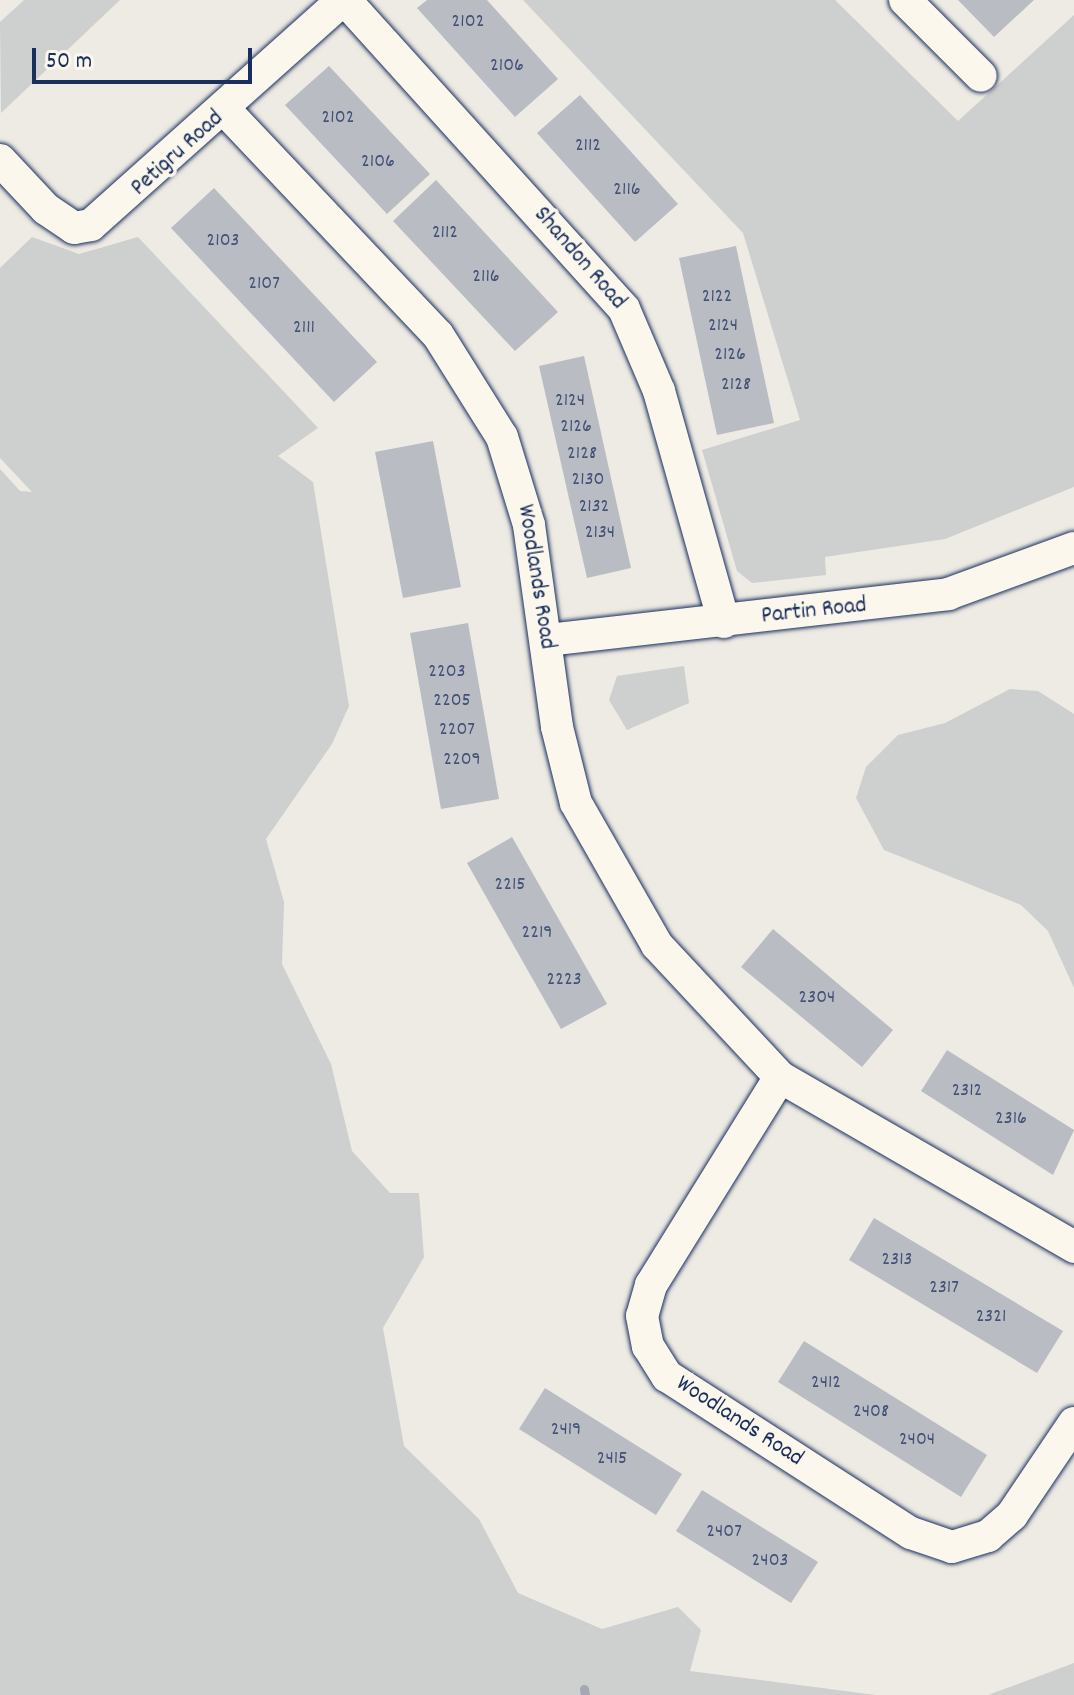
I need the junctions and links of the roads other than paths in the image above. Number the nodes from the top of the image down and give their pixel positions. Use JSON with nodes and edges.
{"nodes":[{"id":1,"x":344,"y":0,"type":"edge"},
{"id":2,"x":905,"y":0,"type":"edge"},
{"id":3,"x":981,"y":76,"type":"dead end"},
{"id":4,"x":226,"y":111,"type":"junction"},
{"id":5,"x":0,"y":160,"type":"edge"},
{"id":6,"x":1074,"y":548,"type":"edge"},
{"id":7,"x":724,"y":622,"type":"junction"},
{"id":8,"x":547,"y":640,"type":"junction"},
{"id":9,"x":780,"y":1077,"type":"junction"},
{"id":10,"x":1074,"y":1247,"type":"edge"},
{"id":11,"x":1074,"y":1423,"type":"edge"}],
"edges":[{"from":1,"to":4,"type":"street","name":"Petigru Road"},
{"from":1,"to":7,"type":"street","name":"Shandon Road"},
{"from":2,"to":3,"type":"street"},
{"from":4,"to":5,"type":"street","name":"Petigru Road"},
{"from":4,"to":8,"type":"street","name":"Woodlands Road"},
{"from":6,"to":7,"type":"street","name":"Partin Road"},
{"from":7,"to":8,"type":"street","name":"Partin Road"},
{"from":8,"to":9,"type":"street","name":"Woodlands Road"},
{"from":9,"to":10,"type":"street","name":"Woodlands Road"},
{"from":9,"to":11,"type":"street","name":"Woodlands Road"}]}
